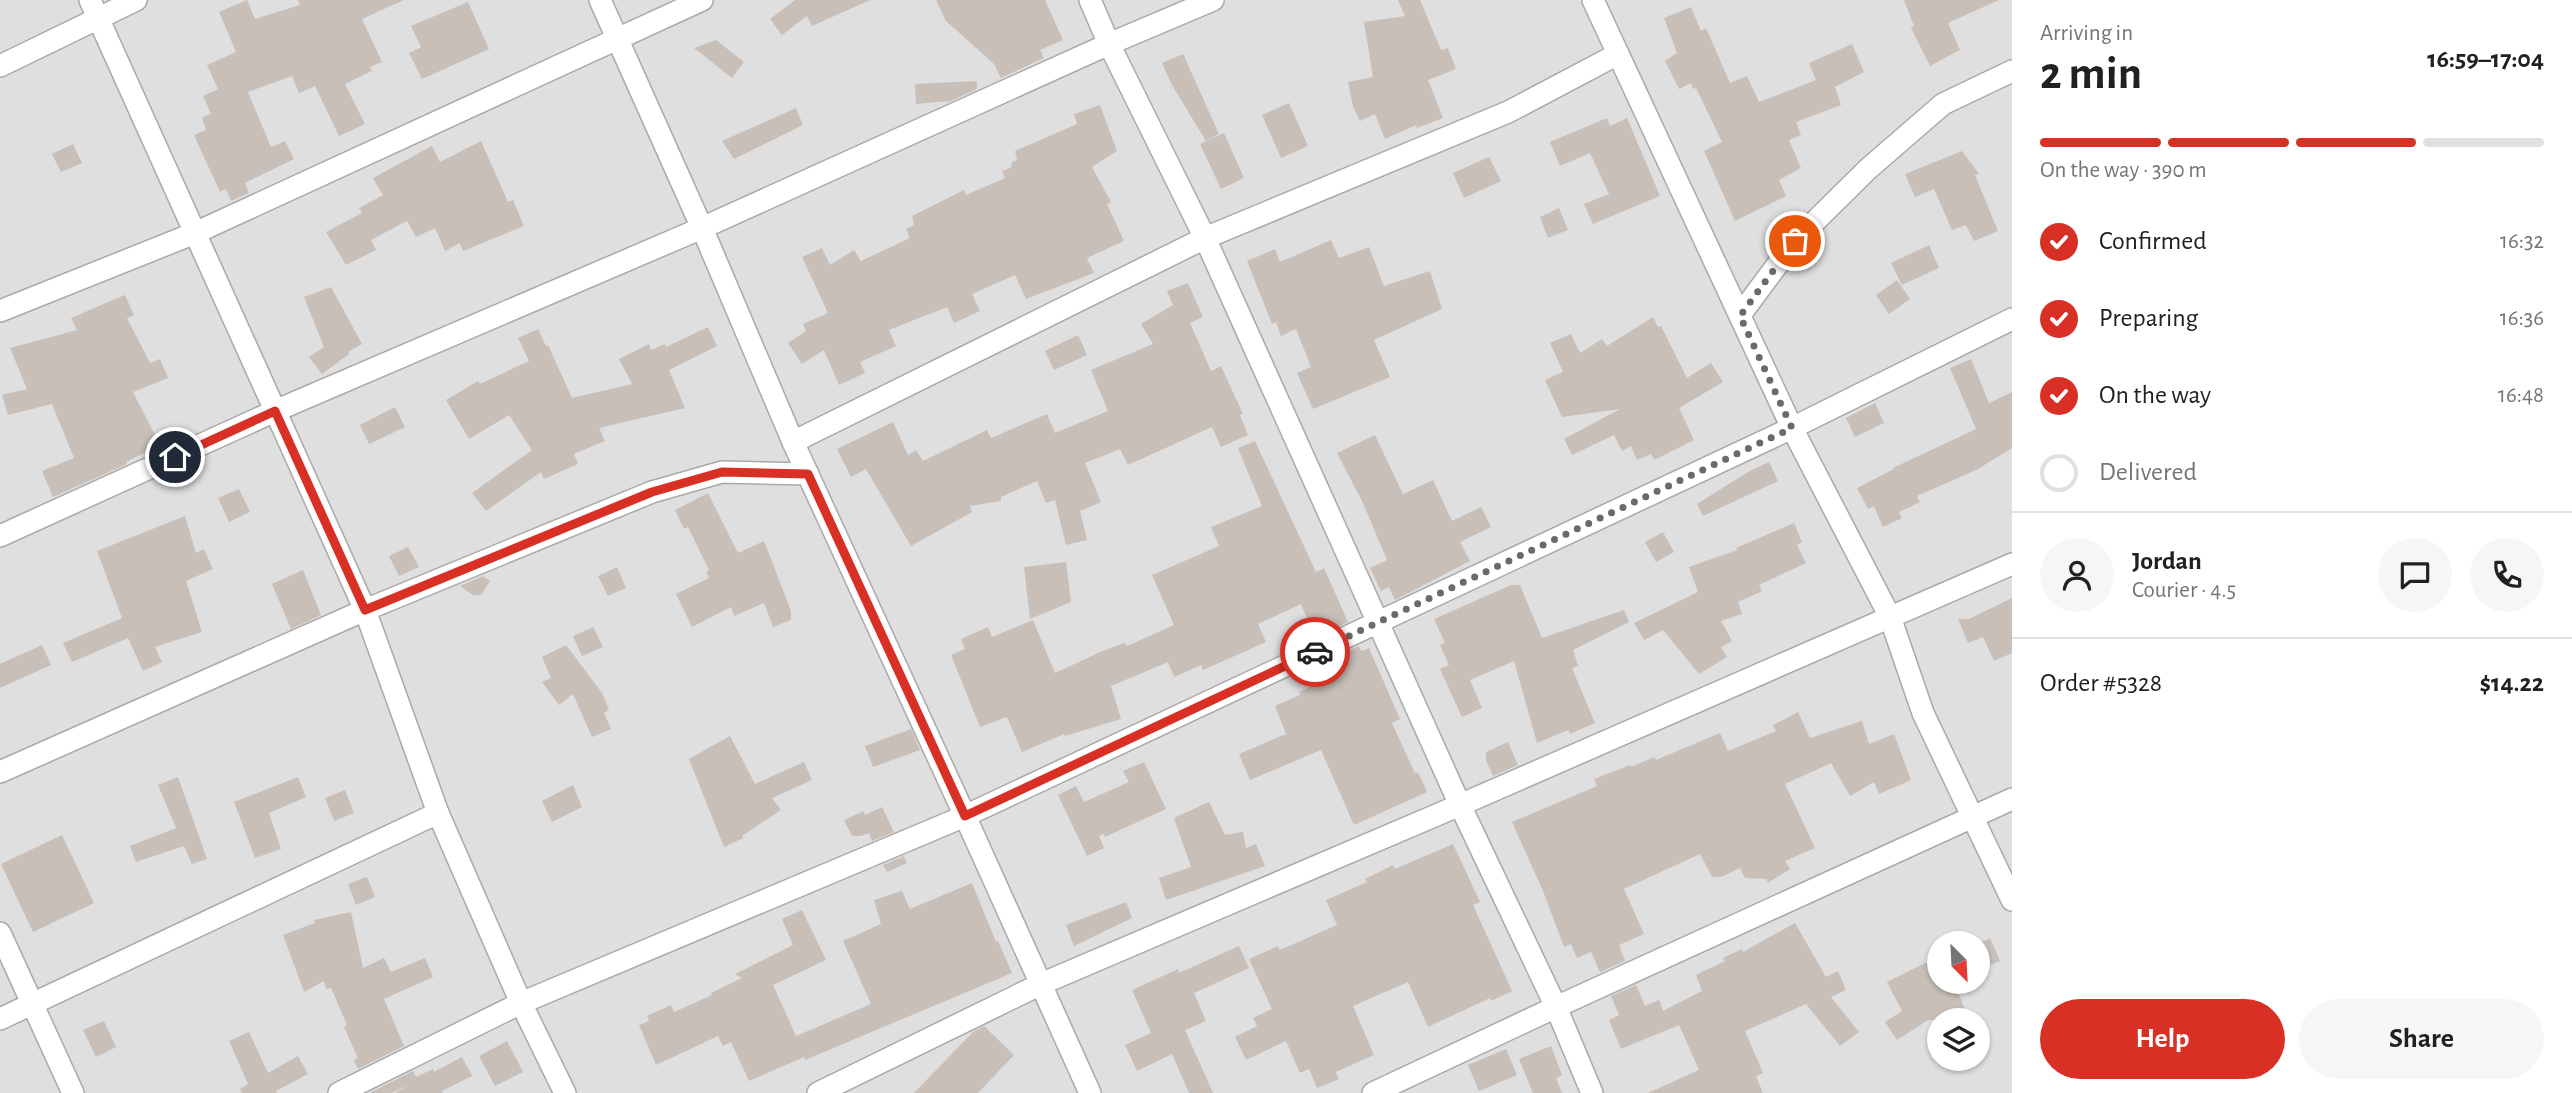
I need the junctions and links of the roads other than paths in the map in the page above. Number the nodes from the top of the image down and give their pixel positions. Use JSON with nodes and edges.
{"nodes":[{"id":1,"x":136,"y":0,"type":"edge"},
{"id":2,"x":600,"y":0,"type":"edge"},
{"id":3,"x":702,"y":0,"type":"edge"},
{"id":4,"x":1090,"y":0,"type":"edge"},
{"id":5,"x":1213,"y":0,"type":"edge"},
{"id":6,"x":1593,"y":0,"type":"edge"},
{"id":7,"x":94,"y":10,"type":"edge"},
{"id":8,"x":618,"y":40,"type":"junction"},
{"id":9,"x":1109,"y":44,"type":"junction"},
{"id":10,"x":1618,"y":54,"type":"junction"},
{"id":11,"x":0,"y":66,"type":"edge"},
{"id":12,"x":2012,"y":71,"type":"edge"},
{"id":13,"x":702,"y":228,"type":"junction"},
{"id":14,"x":195,"y":233,"type":"junction"},
{"id":15,"x":1205,"y":238,"type":"junction"},
{"id":16,"x":0,"y":311,"type":"edge"},
{"id":17,"x":1740,"y":316,"type":"junction"},
{"id":18,"x":2012,"y":319,"type":"edge"},
{"id":19,"x":275,"y":411,"type":"junction"},
{"id":20,"x":1792,"y":428,"type":"junction"},
{"id":21,"x":793,"y":442,"type":"junction"},
{"id":22,"x":808,"y":474,"type":"junction"},
{"id":23,"x":0,"y":536,"type":"edge"},
{"id":24,"x":2012,"y":564,"type":"edge"},
{"id":25,"x":365,"y":610,"type":"junction"},
{"id":26,"x":1890,"y":617,"type":"junction"},
{"id":27,"x":1378,"y":622,"type":"junction"},
{"id":28,"x":0,"y":772,"type":"edge"},
{"id":29,"x":2012,"y":799,"type":"edge"},
{"id":30,"x":1460,"y":805,"type":"junction"},
{"id":31,"x":438,"y":813,"type":"junction"},
{"id":32,"x":965,"y":816,"type":"junction"},
{"id":33,"x":1973,"y":817,"type":"junction"},
{"id":34,"x":2012,"y":900,"type":"edge"},
{"id":35,"x":0,"y":933,"type":"edge"},
{"id":36,"x":1041,"y":984,"type":"junction"},
{"id":37,"x":521,"y":1003,"type":"junction"},
{"id":38,"x":32,"y":1005,"type":"junction"},
{"id":39,"x":1556,"y":1007,"type":"junction"},
{"id":40,"x":0,"y":1019,"type":"edge"},
{"id":41,"x":73,"y":1093,"type":"edge"},
{"id":42,"x":339,"y":1093,"type":"edge"},
{"id":43,"x":565,"y":1093,"type":"edge"},
{"id":44,"x":818,"y":1093,"type":"edge"},
{"id":45,"x":1090,"y":1093,"type":"edge"},
{"id":46,"x":1373,"y":1093,"type":"edge"},
{"id":47,"x":1592,"y":1093,"type":"edge"}],
"edges":[{"from":1,"to":7,"type":"street"},
{"from":2,"to":8,"type":"street"},
{"from":3,"to":8,"type":"street"},
{"from":4,"to":9,"type":"street"},
{"from":5,"to":9,"type":"street"},
{"from":6,"to":10,"type":"street"},
{"from":7,"to":11,"type":"street"},
{"from":7,"to":14,"type":"street"},
{"from":8,"to":13,"type":"street"},
{"from":8,"to":14,"type":"street"},
{"from":9,"to":13,"type":"street"},
{"from":9,"to":15,"type":"street"},
{"from":10,"to":15,"type":"street"},
{"from":10,"to":17,"type":"street"},
{"from":12,"to":17,"type":"street"},
{"from":13,"to":19,"type":"street"},
{"from":13,"to":21,"type":"street"},
{"from":14,"to":16,"type":"street"},
{"from":14,"to":19,"type":"street"},
{"from":15,"to":21,"type":"street"},
{"from":15,"to":27,"type":"street"},
{"from":17,"to":20,"type":"street"},
{"from":18,"to":20,"type":"street"},
{"from":19,"to":23,"type":"street"},
{"from":19,"to":25,"type":"street"},
{"from":20,"to":26,"type":"street"},
{"from":20,"to":27,"type":"street"},
{"from":21,"to":22,"type":"street"},
{"from":22,"to":25,"type":"street"},
{"from":22,"to":32,"type":"street"},
{"from":24,"to":26,"type":"street"},
{"from":25,"to":28,"type":"street"},
{"from":25,"to":31,"type":"street"},
{"from":26,"to":30,"type":"street"},
{"from":26,"to":33,"type":"street"},
{"from":27,"to":30,"type":"street"},
{"from":27,"to":32,"type":"street"},
{"from":29,"to":33,"type":"street"},
{"from":30,"to":36,"type":"street"},
{"from":30,"to":39,"type":"street"},
{"from":31,"to":37,"type":"street"},
{"from":31,"to":38,"type":"street"},
{"from":32,"to":36,"type":"street"},
{"from":32,"to":37,"type":"street"},
{"from":33,"to":34,"type":"street"},
{"from":33,"to":39,"type":"street"},
{"from":35,"to":38,"type":"street"},
{"from":36,"to":44,"type":"street"},
{"from":36,"to":45,"type":"street"},
{"from":37,"to":42,"type":"street"},
{"from":37,"to":43,"type":"street"},
{"from":38,"to":40,"type":"street"},
{"from":38,"to":41,"type":"street"},
{"from":39,"to":46,"type":"street"},
{"from":39,"to":47,"type":"street"}]}
